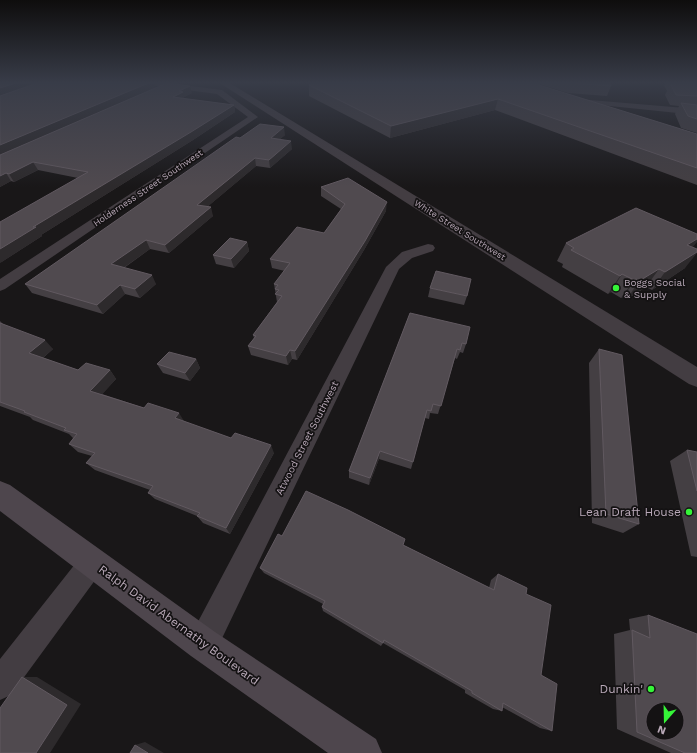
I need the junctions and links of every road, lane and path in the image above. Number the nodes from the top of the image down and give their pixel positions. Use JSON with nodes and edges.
{"nodes":[{"id":1,"x":254,"y":117,"type":"edge"},
{"id":2,"x":268,"y":117,"type":"edge"},
{"id":3,"x":428,"y":248,"type":"dead end"},
{"id":4,"x":0,"y":286,"type":"edge"},
{"id":5,"x":697,"y":378,"type":"edge"},
{"id":6,"x":0,"y":494,"type":"edge"},
{"id":7,"x":92,"y":563,"type":"junction"},
{"id":8,"x":203,"y":644,"type":"junction"},
{"id":9,"x":0,"y":684,"type":"edge"},
{"id":10,"x":362,"y":753,"type":"edge"}],
"edges":[{"from":1,"to":4,"type":"street","name":"Holderness Street Southwest"},
{"from":2,"to":5,"type":"street","name":"White Street Southwest"},
{"from":3,"to":8,"type":"street","name":"Atwood Street Southwest"},
{"from":6,"to":7,"type":"main road","name":"Ralph David Abernathy Boulevard"},
{"from":7,"to":8,"type":"main road","name":"Ralph David Abernathy Boulevard"},
{"from":7,"to":9,"type":"street"},
{"from":8,"to":10,"type":"main road","name":"Ralph David Abernathy Boulevard"}]}
